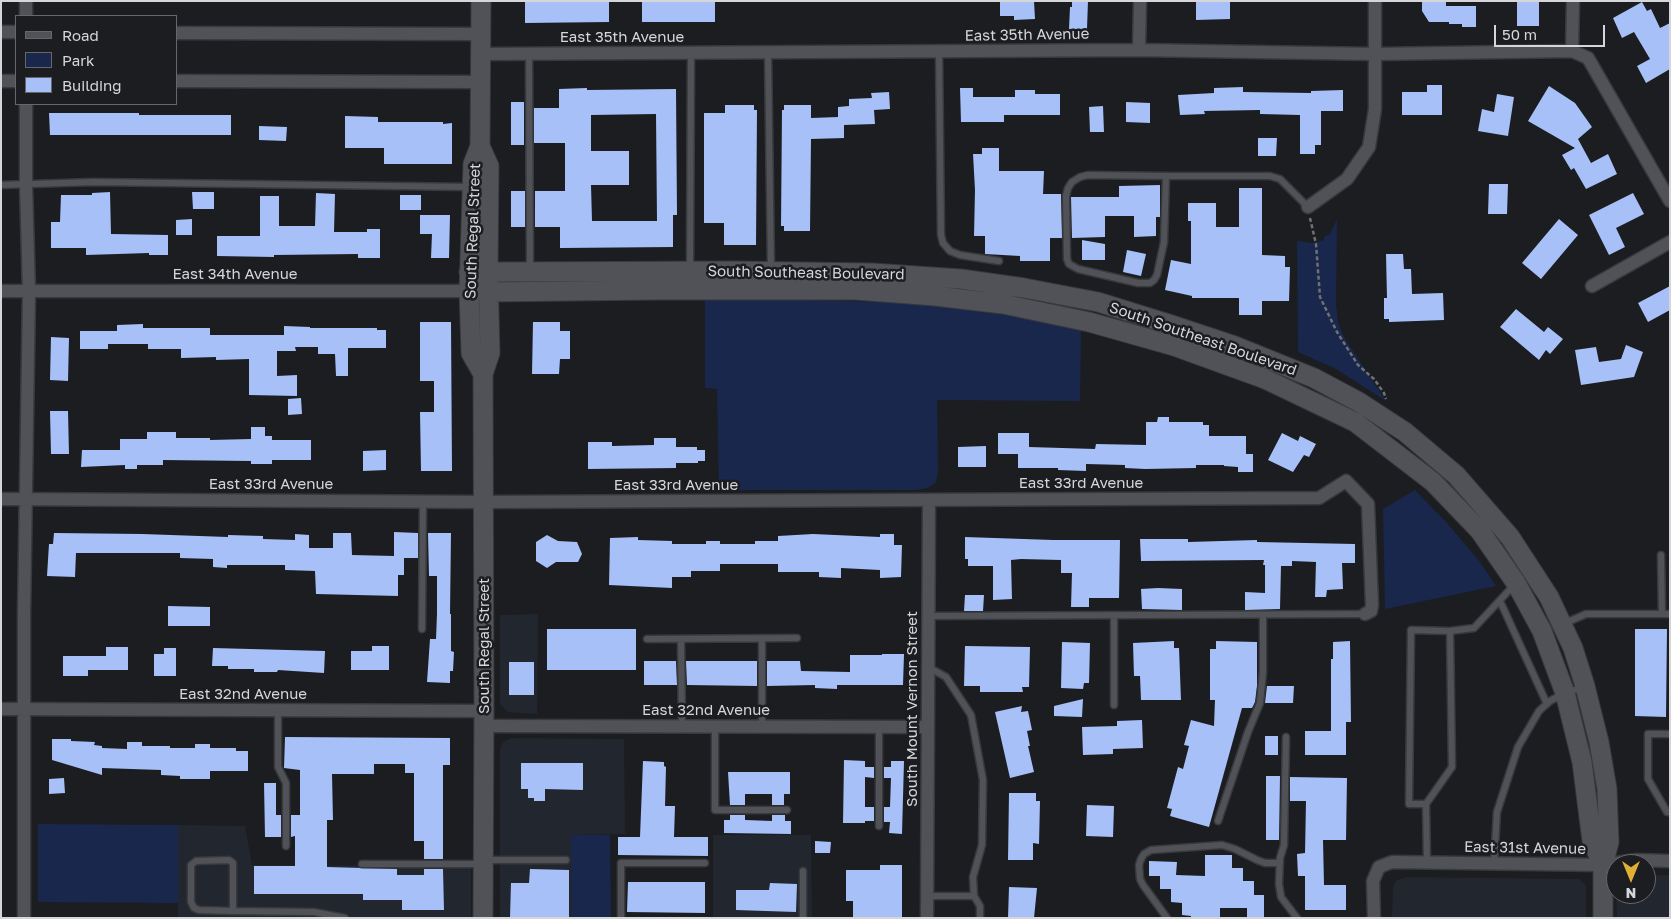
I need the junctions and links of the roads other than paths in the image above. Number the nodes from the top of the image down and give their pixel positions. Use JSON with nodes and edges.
{"nodes":[{"id":1,"x":26,"y":1,"type":"edge"},
{"id":2,"x":481,"y":1,"type":"edge"},
{"id":3,"x":1140,"y":1,"type":"edge"},
{"id":4,"x":1375,"y":1,"type":"edge"},
{"id":5,"x":1573,"y":1,"type":"edge"},
{"id":6,"x":26,"y":15,"type":"edge"},
{"id":7,"x":1,"y":32,"type":"edge"},
{"id":8,"x":15,"y":32,"type":"edge"},
{"id":9,"x":178,"y":33,"type":"edge"},
{"id":10,"x":481,"y":34,"type":"junction"},
{"id":11,"x":1139,"y":50,"type":"junction"},
{"id":12,"x":1572,"y":51,"type":"junction"},
{"id":13,"x":939,"y":52,"type":"junction"},
{"id":14,"x":691,"y":53,"type":"junction"},
{"id":15,"x":768,"y":53,"type":"junction"},
{"id":16,"x":481,"y":54,"type":"junction"},
{"id":17,"x":529,"y":54,"type":"junction"},
{"id":18,"x":1375,"y":54,"type":"junction"},
{"id":19,"x":1,"y":81,"type":"edge"},
{"id":20,"x":15,"y":81,"type":"edge"},
{"id":21,"x":178,"y":81,"type":"edge"},
{"id":22,"x":481,"y":82,"type":"junction"},
{"id":23,"x":26,"y":105,"type":"edge"},
{"id":24,"x":480,"y":146,"type":"junction"},
{"id":25,"x":1166,"y":176,"type":"junction"},
{"id":26,"x":1,"y":185,"type":"edge"},
{"id":27,"x":26,"y":185,"type":"junction"},
{"id":28,"x":472,"y":187,"type":"junction"},
{"id":29,"x":1670,"y":201,"type":"edge"},
{"id":30,"x":1308,"y":207,"type":"joint"},
{"id":31,"x":1670,"y":242,"type":"edge"},
{"id":32,"x":999,"y":261,"type":"dead end"},
{"id":33,"x":690,"y":271,"type":"junction"},
{"id":34,"x":530,"y":272,"type":"junction"},
{"id":35,"x":771,"y":272,"type":"junction"},
{"id":36,"x":478,"y":283,"type":"junction"},
{"id":37,"x":1592,"y":286,"type":"dead end"},
{"id":38,"x":1,"y":291,"type":"edge"},
{"id":39,"x":29,"y":291,"type":"junction"},
{"id":40,"x":483,"y":374,"type":"junction"},
{"id":41,"x":1,"y":498,"type":"edge"},
{"id":42,"x":26,"y":499,"type":"junction"},
{"id":43,"x":928,"y":500,"type":"junction"},
{"id":44,"x":423,"y":502,"type":"junction"},
{"id":45,"x":484,"y":502,"type":"junction"},
{"id":46,"x":1661,"y":555,"type":"dead end"},
{"id":47,"x":1516,"y":583,"type":"junction"},
{"id":48,"x":1500,"y":601,"type":"junction"},
{"id":49,"x":1365,"y":614,"type":"joint"},
{"id":50,"x":1666,"y":614,"type":"edge"},
{"id":51,"x":1263,"y":615,"type":"junction"},
{"id":52,"x":929,"y":616,"type":"junction"},
{"id":53,"x":1114,"y":616,"type":"junction"},
{"id":54,"x":1562,"y":625,"type":"junction"},
{"id":55,"x":422,"y":629,"type":"dead end"},
{"id":56,"x":1450,"y":631,"type":"junction"},
{"id":57,"x":762,"y":638,"type":"junction"},
{"id":58,"x":797,"y":638,"type":"dead end"},
{"id":59,"x":647,"y":639,"type":"dead end"},
{"id":60,"x":681,"y":639,"type":"junction"},
{"id":61,"x":928,"y":667,"type":"junction"},
{"id":62,"x":1585,"y":686,"type":"junction"},
{"id":63,"x":1565,"y":693,"type":"junction"},
{"id":64,"x":1547,"y":704,"type":"junction"},
{"id":65,"x":1114,"y":705,"type":"dead end"},
{"id":66,"x":1,"y":709,"type":"edge"},
{"id":67,"x":25,"y":710,"type":"junction"},
{"id":68,"x":278,"y":710,"type":"junction"},
{"id":69,"x":484,"y":719,"type":"junction"},
{"id":70,"x":682,"y":727,"type":"junction"},
{"id":71,"x":715,"y":727,"type":"junction"},
{"id":72,"x":762,"y":727,"type":"junction"},
{"id":73,"x":879,"y":727,"type":"junction"},
{"id":74,"x":928,"y":727,"type":"junction"},
{"id":75,"x":1670,"y":734,"type":"edge"},
{"id":76,"x":1286,"y":737,"type":"dead end"},
{"id":77,"x":1426,"y":804,"type":"junction"},
{"id":78,"x":787,"y":810,"type":"dead end"},
{"id":79,"x":1670,"y":812,"type":"edge"},
{"id":80,"x":1218,"y":821,"type":"dead end"},
{"id":81,"x":880,"y":826,"type":"dead end"},
{"id":82,"x":286,"y":846,"type":"dead end"},
{"id":83,"x":566,"y":860,"type":"dead end"},
{"id":84,"x":1670,"y":860,"type":"edge"},
{"id":85,"x":483,"y":862,"type":"junction"},
{"id":86,"x":705,"y":863,"type":"dead end"},
{"id":87,"x":1280,"y":863,"type":"junction"},
{"id":88,"x":1427,"y":863,"type":"junction"},
{"id":89,"x":362,"y":864,"type":"dead end"},
{"id":90,"x":1494,"y":864,"type":"junction"},
{"id":91,"x":1603,"y":865,"type":"junction"},
{"id":92,"x":803,"y":871,"type":"dead end"},
{"id":93,"x":927,"y":896,"type":"junction"},
{"id":94,"x":974,"y":896,"type":"junction"},
{"id":95,"x":233,"y":911,"type":"junction"},
{"id":96,"x":24,"y":918,"type":"edge"},
{"id":97,"x":345,"y":918,"type":"edge"},
{"id":98,"x":483,"y":918,"type":"edge"},
{"id":99,"x":621,"y":918,"type":"edge"},
{"id":100,"x":803,"y":918,"type":"edge"},
{"id":101,"x":927,"y":918,"type":"edge"},
{"id":102,"x":980,"y":918,"type":"edge"},
{"id":103,"x":1167,"y":918,"type":"edge"},
{"id":104,"x":1297,"y":918,"type":"edge"},
{"id":105,"x":1374,"y":918,"type":"edge"},
{"id":106,"x":1603,"y":918,"type":"edge"}],
"edges":[{"from":1,"to":6,"type":"street"},
{"from":2,"to":10,"type":"main road","name":"South Regal Street"},
{"from":3,"to":11,"type":"street"},
{"from":4,"to":18,"type":"street"},
{"from":5,"to":12,"type":"street"},
{"from":7,"to":8,"type":"street"},
{"from":9,"to":10,"type":"street"},
{"from":10,"to":16,"type":"main road","name":"South Regal Street"},
{"from":11,"to":13,"type":"street","name":"East 35th Avenue"},
{"from":11,"to":18,"type":"street","name":"East 35th Avenue"},
{"from":12,"to":18,"type":"street","name":"East 35th Avenue"},
{"from":12,"to":29,"type":"street"},
{"from":13,"to":15,"type":"street","name":"East 35th Avenue"},
{"from":13,"to":32,"type":"lane"},
{"from":14,"to":15,"type":"street","name":"East 35th Avenue"},
{"from":14,"to":17,"type":"street","name":"East 35th Avenue"},
{"from":14,"to":33,"type":"lane"},
{"from":15,"to":35,"type":"lane"},
{"from":16,"to":17,"type":"street","name":"East 35th Avenue"},
{"from":16,"to":22,"type":"main road","name":"South Regal Street"},
{"from":17,"to":34,"type":"lane"},
{"from":18,"to":30,"type":"street"},
{"from":19,"to":20,"type":"street"},
{"from":21,"to":22,"type":"street"},
{"from":22,"to":24,"type":"main road","name":"South Regal Street"},
{"from":23,"to":27,"type":"street"},
{"from":24,"to":28,"type":"main road","name":"South Regal Street"},
{"from":24,"to":36,"type":"main road","name":"South Regal Street"},
{"from":25,"to":25,"type":"lane"},
{"from":25,"to":30,"type":"lane"},
{"from":26,"to":27,"type":"lane"},
{"from":27,"to":28,"type":"lane"},
{"from":27,"to":39,"type":"street"},
{"from":28,"to":36,"type":"main road","name":"South Regal Street"},
{"from":31,"to":37,"type":"street"},
{"from":33,"to":34,"type":"main road","name":"South Southeast Boulevard"},
{"from":33,"to":35,"type":"main road","name":"South Southeast Boulevard"},
{"from":34,"to":36,"type":"main road","name":"South Southeast Boulevard"},
{"from":35,"to":54,"type":"main road","name":"South Southeast Boulevard"},
{"from":36,"to":39,"type":"street","name":"East 34th Avenue"},
{"from":36,"to":40,"type":"main road","name":"South Regal Street"},
{"from":36,"to":40,"type":"main road","name":"South Regal Street"},
{"from":36,"to":47,"type":"main road","name":"South Southeast Boulevard"},
{"from":38,"to":39,"type":"street","name":"East 34th Avenue"},
{"from":39,"to":42,"type":"street"},
{"from":40,"to":45,"type":"main road","name":"South Regal Street"},
{"from":41,"to":42,"type":"street","name":"East 33rd Avenue"},
{"from":42,"to":44,"type":"street","name":"East 33rd Avenue"},
{"from":42,"to":67,"type":"street"},
{"from":43,"to":45,"type":"street","name":"East 33rd Avenue"},
{"from":43,"to":49,"type":"street","name":"East 33rd Avenue"},
{"from":43,"to":52,"type":"street","name":"South Mount Vernon Street"},
{"from":44,"to":45,"type":"street","name":"East 33rd Avenue"},
{"from":44,"to":55,"type":"lane"},
{"from":45,"to":69,"type":"main road","name":"South Regal Street"},
{"from":46,"to":50,"type":"lane"},
{"from":47,"to":48,"type":"lane"},
{"from":47,"to":63,"type":"main road","name":"South Southeast Boulevard"},
{"from":48,"to":56,"type":"lane"},
{"from":48,"to":64,"type":"lane"},
{"from":49,"to":51,"type":"lane"},
{"from":50,"to":54,"type":"lane"},
{"from":51,"to":53,"type":"lane"},
{"from":51,"to":80,"type":"lane"},
{"from":52,"to":53,"type":"lane"},
{"from":52,"to":61,"type":"street","name":"South Mount Vernon Street"},
{"from":53,"to":65,"type":"lane"},
{"from":54,"to":62,"type":"main road","name":"South Southeast Boulevard"},
{"from":56,"to":77,"type":"lane"},
{"from":56,"to":77,"type":"lane"},
{"from":57,"to":58,"type":"lane"},
{"from":57,"to":60,"type":"lane"},
{"from":57,"to":72,"type":"lane"},
{"from":59,"to":60,"type":"lane"},
{"from":60,"to":70,"type":"lane"},
{"from":61,"to":74,"type":"street","name":"South Mount Vernon Street"},
{"from":61,"to":94,"type":"lane"},
{"from":62,"to":63,"type":"lane"},
{"from":62,"to":91,"type":"main road","name":"South Southeast Boulevard"},
{"from":63,"to":64,"type":"lane"},
{"from":63,"to":91,"type":"main road","name":"South Southeast Boulevard"},
{"from":64,"to":90,"type":"lane"},
{"from":66,"to":67,"type":"street","name":"East 32nd Avenue"},
{"from":67,"to":68,"type":"street","name":"East 32nd Avenue"},
{"from":67,"to":96,"type":"street"},
{"from":68,"to":69,"type":"street","name":"East 32nd Avenue"},
{"from":68,"to":82,"type":"lane"},
{"from":69,"to":70,"type":"street","name":"East 32nd Avenue"},
{"from":69,"to":85,"type":"main road","name":"South Regal Street"},
{"from":70,"to":71,"type":"street","name":"East 32nd Avenue"},
{"from":71,"to":72,"type":"street","name":"East 32nd Avenue"},
{"from":71,"to":78,"type":"lane"},
{"from":72,"to":73,"type":"street","name":"East 32nd Avenue"},
{"from":73,"to":74,"type":"street","name":"East 32nd Avenue"},
{"from":73,"to":81,"type":"lane"},
{"from":74,"to":93,"type":"street","name":"South Mount Vernon Street"},
{"from":75,"to":79,"type":"lane"},
{"from":76,"to":87,"type":"lane"},
{"from":77,"to":88,"type":"lane"},
{"from":83,"to":85,"type":"lane"},
{"from":84,"to":91,"type":"street","name":"East 31st Avenue"},
{"from":85,"to":89,"type":"lane"},
{"from":85,"to":98,"type":"main road","name":"South Regal Street"},
{"from":86,"to":99,"type":"lane"},
{"from":87,"to":103,"type":"lane"},
{"from":87,"to":104,"type":"lane"},
{"from":88,"to":90,"type":"street","name":"East 31st Avenue"},
{"from":88,"to":105,"type":"street","name":"East 31st Avenue"},
{"from":90,"to":91,"type":"street","name":"East 31st Avenue"},
{"from":91,"to":106,"type":"main road","name":"South Southeast Boulevard"},
{"from":92,"to":100,"type":"lane"},
{"from":93,"to":94,"type":"lane"},
{"from":93,"to":101,"type":"street","name":"South Mount Vernon Street"},
{"from":94,"to":102,"type":"lane"},
{"from":95,"to":95,"type":"lane"},
{"from":95,"to":97,"type":"lane"}]}
